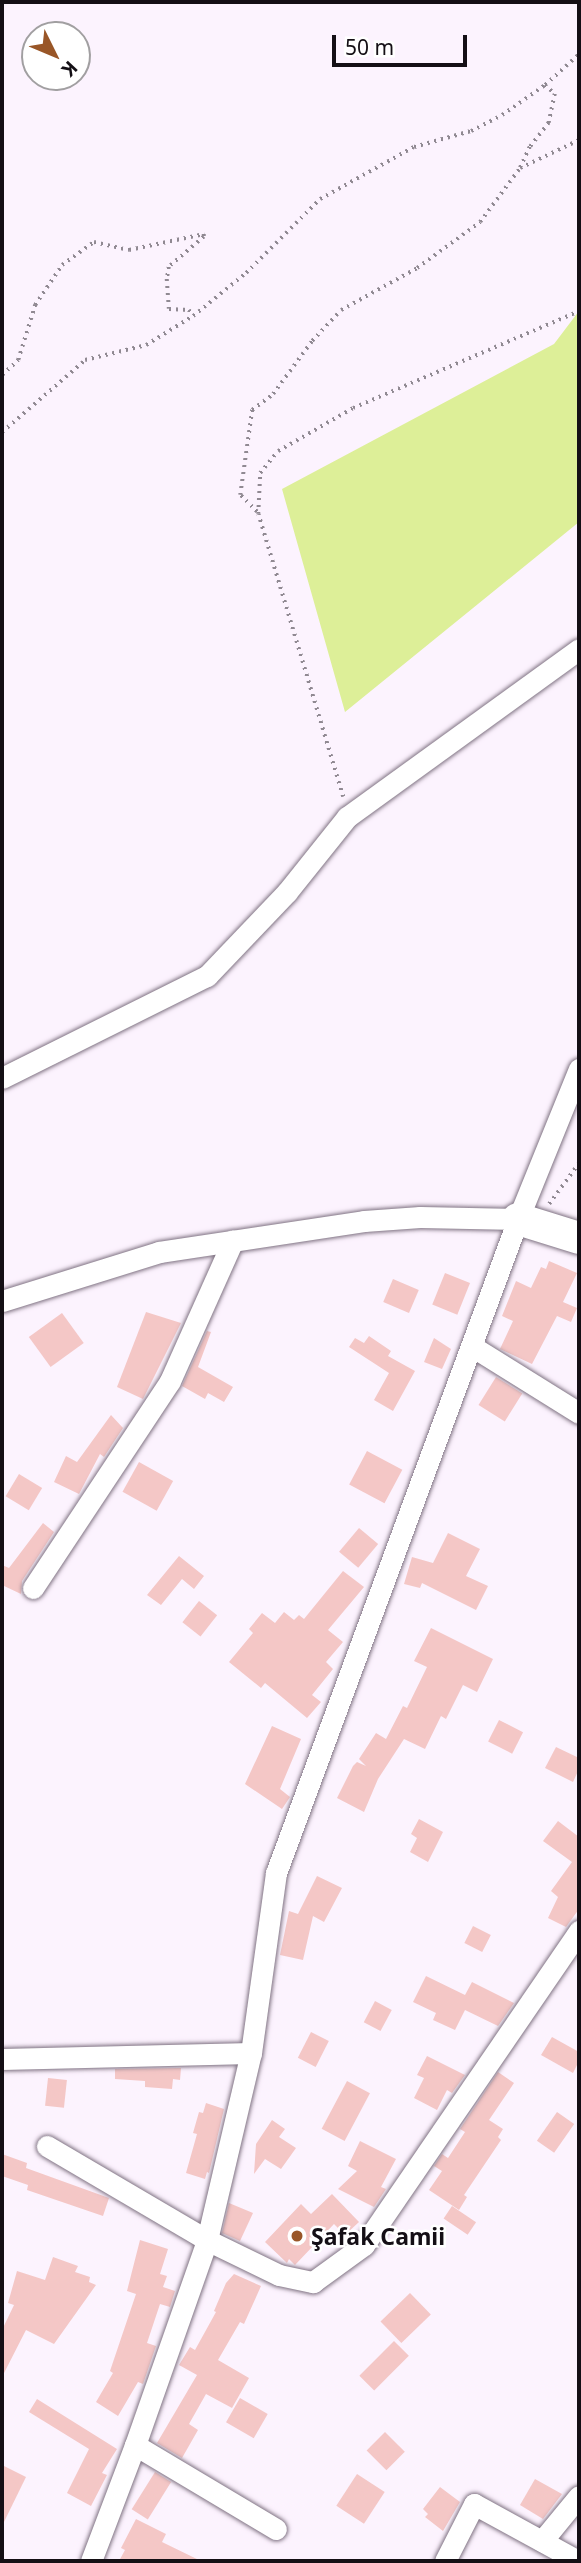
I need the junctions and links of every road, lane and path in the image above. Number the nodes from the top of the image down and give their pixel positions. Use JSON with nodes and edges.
{"nodes":[{"id":1,"x":579,"y":54,"type":"edge"},
{"id":2,"x":545,"y":85,"type":"junction"},
{"id":3,"x":579,"y":140,"type":"edge"},
{"id":4,"x":520,"y":168,"type":"junction"},
{"id":5,"x":579,"y":310,"type":"edge"},
{"id":6,"x":193,"y":316,"type":"junction"},
{"id":7,"x":2,"y":375,"type":"edge"},
{"id":8,"x":2,"y":432,"type":"edge"},
{"id":9,"x":258,"y":514,"type":"junction"},
{"id":10,"x":579,"y":649,"type":"edge"},
{"id":11,"x":347,"y":817,"type":"junction"},
{"id":12,"x":579,"y":1069,"type":"edge"},
{"id":13,"x":2,"y":1078,"type":"edge"},
{"id":14,"x":579,"y":1163,"type":"edge"},
{"id":15,"x":548,"y":1205,"type":"dead end"},
{"id":16,"x":518,"y":1219,"type":"junction"},
{"id":17,"x":579,"y":1238,"type":"edge"},
{"id":18,"x":233,"y":1240,"type":"junction"},
{"id":19,"x":2,"y":1301,"type":"edge"},
{"id":20,"x":473,"y":1347,"type":"junction"},
{"id":21,"x":579,"y":1413,"type":"edge"},
{"id":22,"x":33,"y":1588,"type":"dead end"},
{"id":23,"x":579,"y":1931,"type":"edge"},
{"id":24,"x":251,"y":2053,"type":"junction"},
{"id":25,"x":2,"y":2059,"type":"edge"},
{"id":26,"x":47,"y":2146,"type":"dead end"},
{"id":27,"x":207,"y":2240,"type":"junction"},
{"id":28,"x":135,"y":2445,"type":"junction"},
{"id":29,"x":579,"y":2496,"type":"edge"},
{"id":30,"x":276,"y":2529,"type":"dead end"},
{"id":31,"x":542,"y":2541,"type":"junction"},
{"id":32,"x":91,"y":2561,"type":"edge"},
{"id":33,"x":445,"y":2561,"type":"edge"},
{"id":34,"x":578,"y":2561,"type":"edge"}],
"edges":[{"from":1,"to":2,"type":"path"},
{"from":2,"to":4,"type":"path"},
{"from":2,"to":6,"type":"path"},
{"from":3,"to":4,"type":"path"},
{"from":4,"to":9,"type":"path"},
{"from":5,"to":9,"type":"path"},
{"from":6,"to":7,"type":"path"},
{"from":6,"to":8,"type":"path"},
{"from":9,"to":11,"type":"path"},
{"from":10,"to":11,"type":"street"},
{"from":11,"to":13,"type":"street"},
{"from":12,"to":16,"type":"street"},
{"from":14,"to":15,"type":"path"},
{"from":16,"to":17,"type":"street"},
{"from":16,"to":18,"type":"street"},
{"from":16,"to":20,"type":"street"},
{"from":18,"to":19,"type":"street"},
{"from":18,"to":22,"type":"street"},
{"from":20,"to":21,"type":"street"},
{"from":20,"to":24,"type":"street"},
{"from":23,"to":27,"type":"street"},
{"from":24,"to":25,"type":"street"},
{"from":24,"to":27,"type":"street"},
{"from":26,"to":27,"type":"street"},
{"from":27,"to":28,"type":"street"},
{"from":28,"to":30,"type":"street"},
{"from":28,"to":32,"type":"street"},
{"from":29,"to":31,"type":"street"},
{"from":31,"to":33,"type":"street"},
{"from":31,"to":34,"type":"street"}]}
